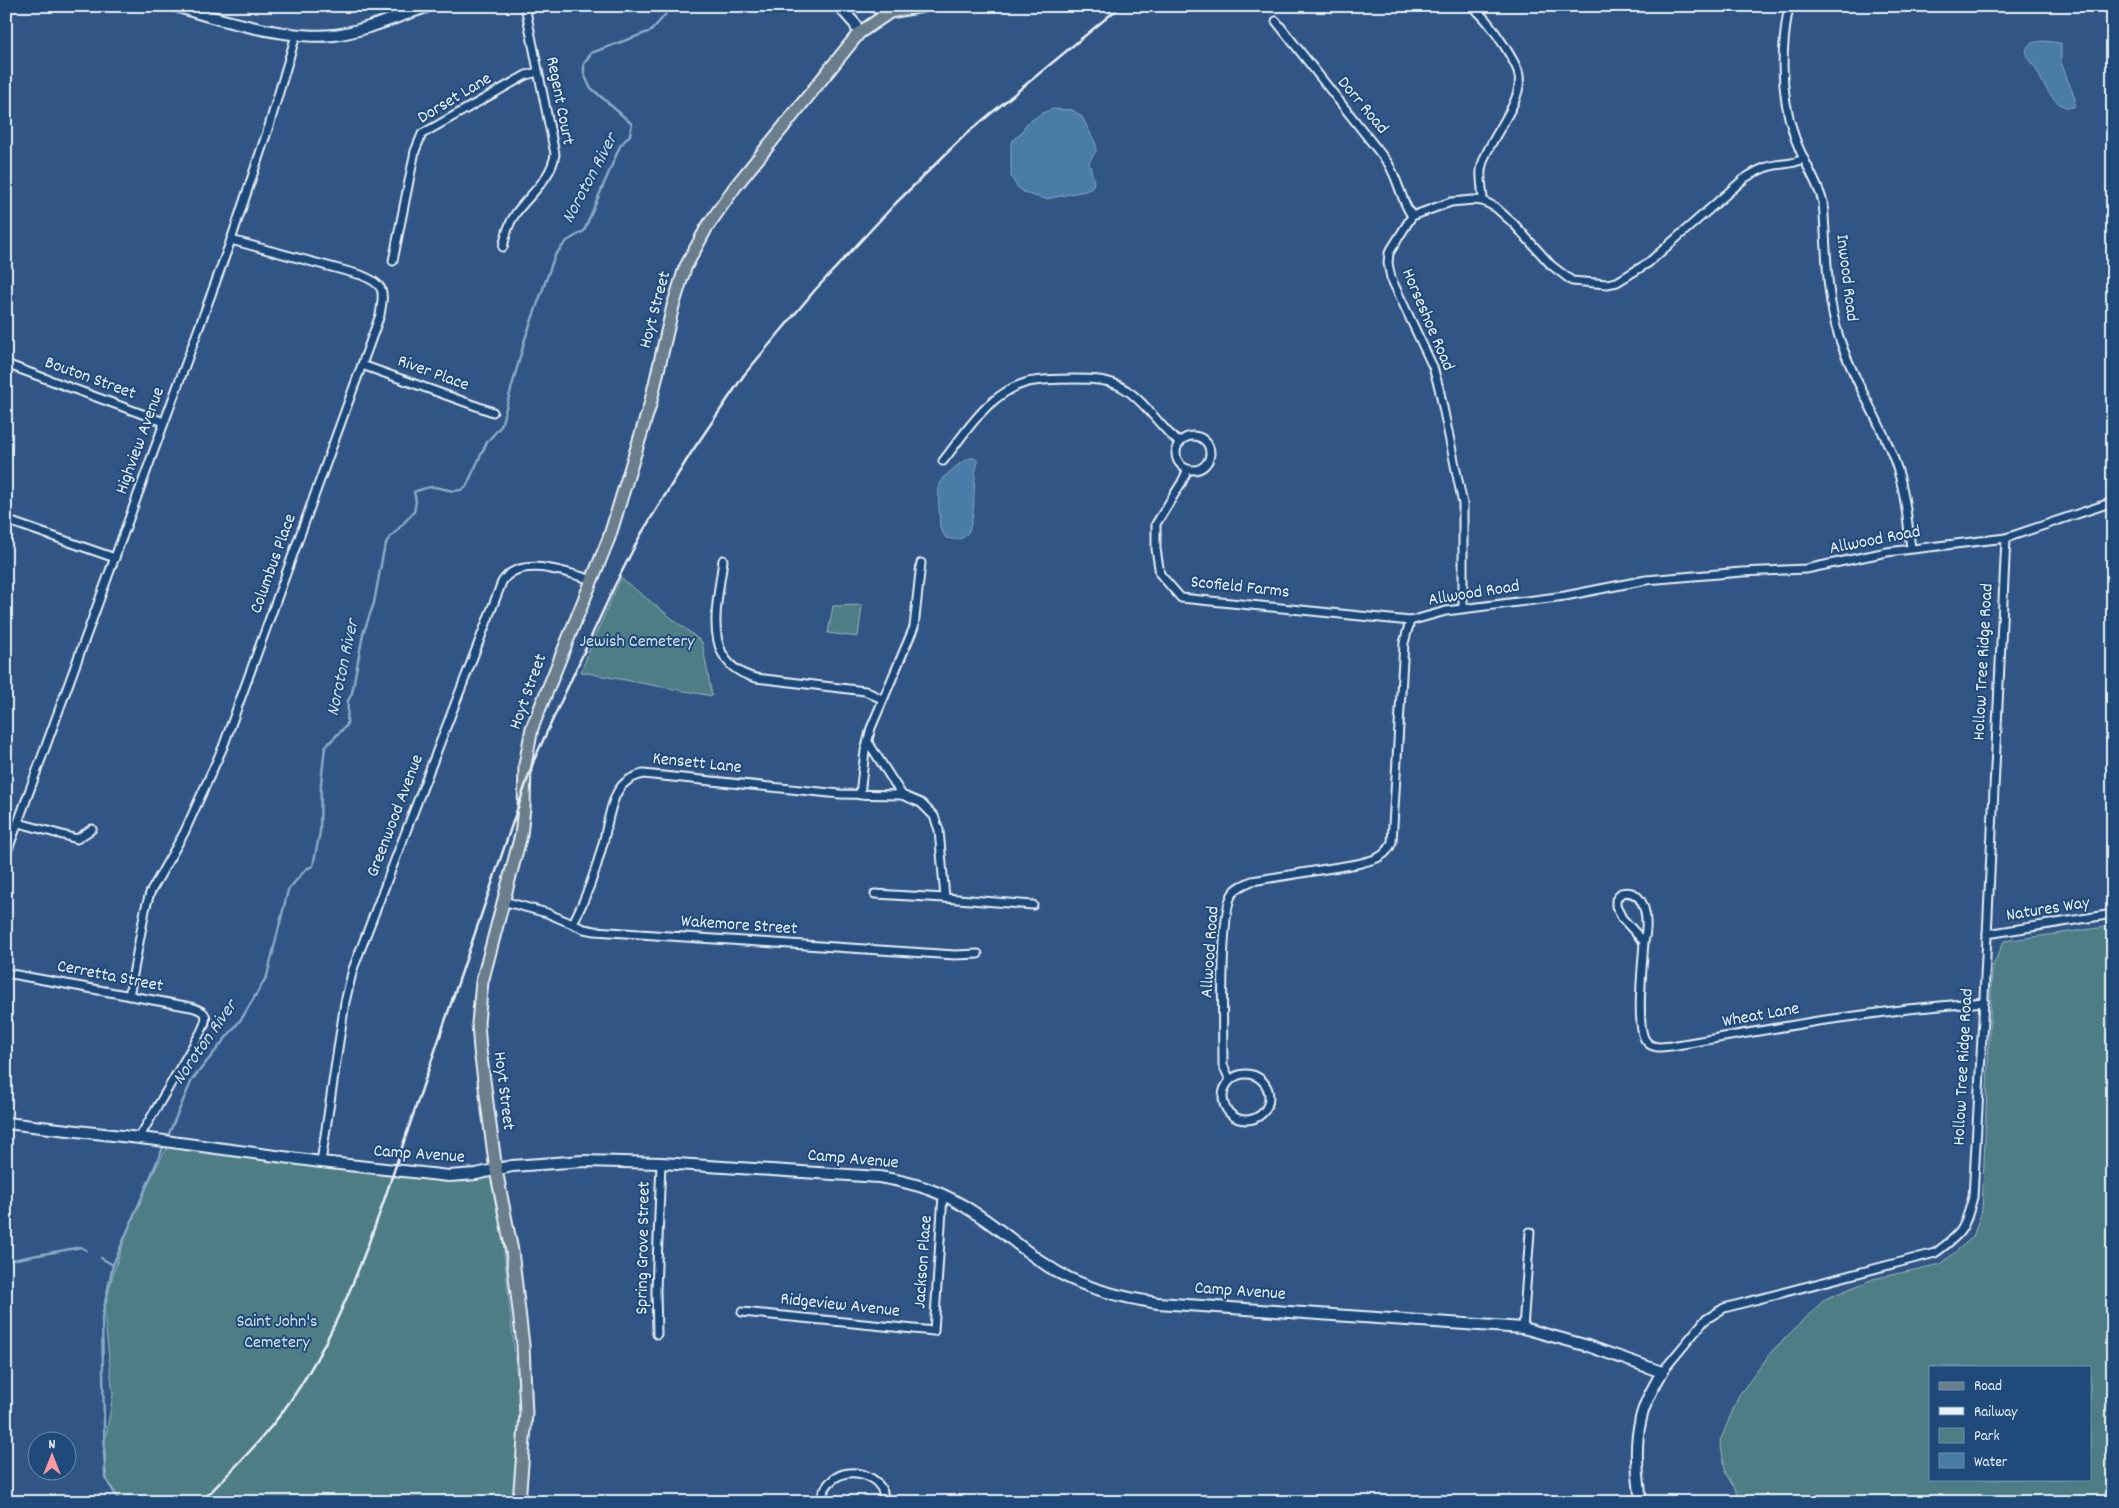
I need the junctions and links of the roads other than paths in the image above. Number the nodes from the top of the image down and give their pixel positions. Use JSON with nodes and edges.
{"nodes":[{"id":1,"x":176,"y":6,"type":"edge"},
{"id":2,"x":429,"y":6,"type":"edge"},
{"id":3,"x":525,"y":6,"type":"edge"},
{"id":4,"x":839,"y":6,"type":"edge"},
{"id":5,"x":873,"y":6,"type":"edge"},
{"id":6,"x":923,"y":6,"type":"edge"},
{"id":7,"x":1471,"y":6,"type":"edge"},
{"id":8,"x":1790,"y":6,"type":"edge"},
{"id":9,"x":890,"y":12,"type":"junction"},
{"id":10,"x":1276,"y":21,"type":"dead end"},
{"id":11,"x":859,"y":33,"type":"junction"},
{"id":12,"x":296,"y":35,"type":"junction"},
{"id":13,"x":538,"y":72,"type":"junction"},
{"id":14,"x":1803,"y":159,"type":"junction"},
{"id":15,"x":1483,"y":201,"type":"junction"},
{"id":16,"x":1412,"y":216,"type":"junction"},
{"id":17,"x":231,"y":240,"type":"junction"},
{"id":18,"x":503,"y":247,"type":"dead end"},
{"id":19,"x":393,"y":261,"type":"dead end"},
{"id":20,"x":6,"y":364,"type":"edge"},
{"id":21,"x":362,"y":365,"type":"junction"},
{"id":22,"x":494,"y":412,"type":"dead end"},
{"id":23,"x":164,"y":422,"type":"junction"},
{"id":24,"x":1180,"y":443,"type":"junction"},
{"id":25,"x":943,"y":461,"type":"dead end"},
{"id":26,"x":1188,"y":469,"type":"junction"},
{"id":27,"x":2113,"y":502,"type":"edge"},
{"id":28,"x":6,"y":520,"type":"edge"},
{"id":29,"x":2006,"y":538,"type":"junction"},
{"id":30,"x":1911,"y":548,"type":"junction"},
{"id":31,"x":115,"y":558,"type":"junction"},
{"id":32,"x":723,"y":560,"type":"dead end"},
{"id":33,"x":921,"y":564,"type":"dead end"},
{"id":34,"x":592,"y":580,"type":"junction"},
{"id":35,"x":1464,"y":608,"type":"junction"},
{"id":36,"x":1410,"y":621,"type":"junction"},
{"id":37,"x":882,"y":699,"type":"junction"},
{"id":38,"x":868,"y":742,"type":"junction"},
{"id":39,"x":860,"y":795,"type":"junction"},
{"id":40,"x":902,"y":795,"type":"junction"},
{"id":41,"x":19,"y":823,"type":"junction"},
{"id":42,"x":92,"y":828,"type":"dead end"},
{"id":43,"x":6,"y":855,"type":"edge"},
{"id":44,"x":875,"y":894,"type":"dead end"},
{"id":45,"x":945,"y":898,"type":"junction"},
{"id":46,"x":503,"y":901,"type":"junction"},
{"id":47,"x":1033,"y":905,"type":"dead end"},
{"id":48,"x":2113,"y":914,"type":"edge"},
{"id":49,"x":573,"y":923,"type":"junction"},
{"id":50,"x":1987,"y":934,"type":"junction"},
{"id":51,"x":1644,"y":942,"type":"junction"},
{"id":52,"x":978,"y":954,"type":"dead end"},
{"id":53,"x":6,"y":973,"type":"edge"},
{"id":54,"x":130,"y":996,"type":"junction"},
{"id":55,"x":1984,"y":1002,"type":"junction"},
{"id":56,"x":1230,"y":1080,"type":"junction"},
{"id":57,"x":6,"y":1123,"type":"edge"},
{"id":58,"x":138,"y":1138,"type":"junction"},
{"id":59,"x":321,"y":1162,"type":"junction"},
{"id":60,"x":661,"y":1163,"type":"junction"},
{"id":61,"x":496,"y":1170,"type":"junction"},
{"id":62,"x":943,"y":1194,"type":"junction"},
{"id":63,"x":1530,"y":1232,"type":"dead end"},
{"id":64,"x":742,"y":1312,"type":"dead end"},
{"id":65,"x":1523,"y":1328,"type":"junction"},
{"id":66,"x":934,"y":1331,"type":"joint"},
{"id":67,"x":657,"y":1334,"type":"dead end"},
{"id":68,"x":1662,"y":1372,"type":"junction"},
{"id":69,"x":519,"y":1502,"type":"edge"},
{"id":70,"x":820,"y":1502,"type":"edge"},
{"id":71,"x":884,"y":1502,"type":"edge"},
{"id":72,"x":1641,"y":1502,"type":"edge"}],
"edges":[{"from":1,"to":12,"type":"street"},
{"from":2,"to":12,"type":"street"},
{"from":3,"to":13,"type":"street","name":"Regent Court"},
{"from":4,"to":11,"type":"street"},
{"from":5,"to":9,"type":"street"},
{"from":6,"to":9,"type":"main road","name":"Hoyt Street"},
{"from":7,"to":15,"type":"street"},
{"from":8,"to":14,"type":"street","name":"Inwood Road"},
{"from":9,"to":11,"type":"main road","name":"Hoyt Street"},
{"from":10,"to":16,"type":"street","name":"Dorr Road"},
{"from":11,"to":34,"type":"main road","name":"Hoyt Street"},
{"from":12,"to":17,"type":"street","name":"Highview Avenue"},
{"from":13,"to":18,"type":"street","name":"Regent Court"},
{"from":13,"to":19,"type":"street","name":"Dorset Lane"},
{"from":14,"to":15,"type":"street"},
{"from":14,"to":30,"type":"street","name":"Inwood Road"},
{"from":15,"to":16,"type":"street"},
{"from":16,"to":35,"type":"street","name":"Horseshoe Road"},
{"from":17,"to":21,"type":"street","name":"Columbus Place"},
{"from":17,"to":23,"type":"street","name":"Highview Avenue"},
{"from":20,"to":23,"type":"street","name":"Bouton Street"},
{"from":21,"to":22,"type":"street","name":"River Place"},
{"from":21,"to":54,"type":"street","name":"Columbus Place"},
{"from":23,"to":31,"type":"street","name":"Highview Avenue"},
{"from":24,"to":25,"type":"street"},
{"from":24,"to":26,"type":"street"},
{"from":24,"to":26,"type":"street"},
{"from":26,"to":36,"type":"street","name":"Scofield Farms"},
{"from":27,"to":29,"type":"street"},
{"from":28,"to":31,"type":"street"},
{"from":29,"to":30,"type":"street","name":"Allwood Road"},
{"from":29,"to":50,"type":"street","name":"Hollow Tree Ridge Road"},
{"from":30,"to":35,"type":"street","name":"Allwood Road"},
{"from":31,"to":41,"type":"street","name":"Highview Avenue"},
{"from":32,"to":37,"type":"street"},
{"from":33,"to":37,"type":"street"},
{"from":34,"to":46,"type":"main road","name":"Hoyt Street"},
{"from":34,"to":59,"type":"street","name":"Greenwood Avenue"},
{"from":35,"to":36,"type":"street","name":"Allwood Road"},
{"from":36,"to":56,"type":"street","name":"Allwood Road"},
{"from":37,"to":38,"type":"street"},
{"from":38,"to":39,"type":"street"},
{"from":38,"to":40,"type":"street"},
{"from":39,"to":40,"type":"street","name":"Kensett Lane"},
{"from":39,"to":49,"type":"street","name":"Kensett Lane"},
{"from":40,"to":45,"type":"street","name":"Kensett Lane"},
{"from":41,"to":42,"type":"street"},
{"from":41,"to":43,"type":"street","name":"Highview Avenue"},
{"from":44,"to":45,"type":"street"},
{"from":45,"to":47,"type":"street"},
{"from":46,"to":49,"type":"street","name":"Wakemore Street"},
{"from":46,"to":61,"type":"main road","name":"Hoyt Street"},
{"from":48,"to":50,"type":"street","name":"Natures Way"},
{"from":49,"to":52,"type":"street","name":"Wakemore Street"},
{"from":50,"to":55,"type":"street","name":"Hollow Tree Ridge Road"},
{"from":51,"to":51,"type":"street","name":"Wheat Lane"},
{"from":51,"to":55,"type":"street","name":"Wheat Lane"},
{"from":53,"to":54,"type":"street","name":"Cerretta Street"},
{"from":54,"to":58,"type":"street","name":"Cerretta Street"},
{"from":55,"to":68,"type":"street","name":"Hollow Tree Ridge Road"},
{"from":56,"to":56,"type":"street"},
{"from":57,"to":58,"type":"street","name":"Camp Avenue"},
{"from":58,"to":59,"type":"street","name":"Camp Avenue"},
{"from":59,"to":61,"type":"street","name":"Camp Avenue"},
{"from":60,"to":61,"type":"street","name":"Camp Avenue"},
{"from":60,"to":62,"type":"street","name":"Camp Avenue"},
{"from":60,"to":67,"type":"street","name":"Spring Grove Street"},
{"from":61,"to":69,"type":"main road","name":"Hoyt Street"},
{"from":62,"to":65,"type":"street","name":"Camp Avenue"},
{"from":62,"to":66,"type":"street","name":"Jackson Place"},
{"from":63,"to":65,"type":"street"},
{"from":64,"to":66,"type":"street","name":"Ridgeview Avenue"},
{"from":65,"to":68,"type":"street","name":"Camp Avenue"},
{"from":68,"to":72,"type":"street","name":"Hollow Tree Ridge Road"},
{"from":70,"to":71,"type":"street"}]}
